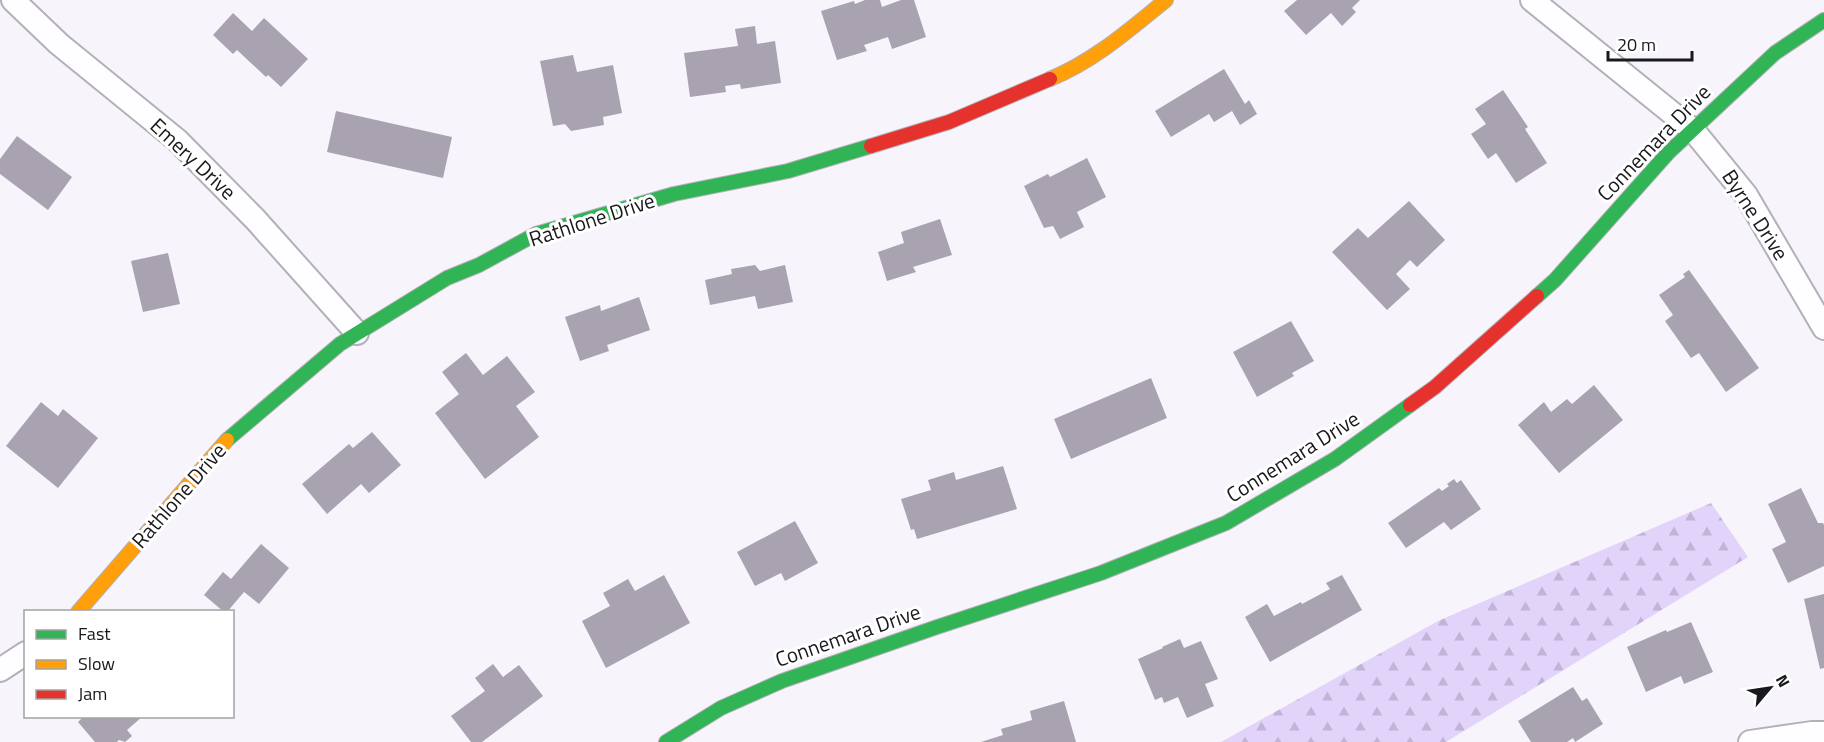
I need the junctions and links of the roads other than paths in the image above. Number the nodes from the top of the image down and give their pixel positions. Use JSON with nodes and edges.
{"nodes":[{"id":1,"x":13,"y":0,"type":"edge"},
{"id":2,"x":1166,"y":0,"type":"edge"},
{"id":3,"x":1532,"y":0,"type":"edge"},
{"id":4,"x":1824,"y":20,"type":"edge"},
{"id":5,"x":1693,"y":130,"type":"junction"},
{"id":6,"x":1824,"y":328,"type":"edge"},
{"id":7,"x":357,"y":333,"type":"junction"},
{"id":8,"x":80,"y":610,"type":"edge"},
{"id":9,"x":24,"y":654,"type":"edge"},
{"id":10,"x":0,"y":669,"type":"edge"},
{"id":11,"x":1824,"y":733,"type":"edge"},
{"id":12,"x":666,"y":742,"type":"edge"},
{"id":13,"x":1750,"y":742,"type":"edge"}],
"edges":[{"from":1,"to":7,"type":"street","name":"Emery Drive"},
{"from":2,"to":7,"type":"street","name":"Rathlone Drive"},
{"from":3,"to":5,"type":"street","name":"Byrne Drive"},
{"from":4,"to":5,"type":"street","name":"Connemara Drive"},
{"from":5,"to":6,"type":"street","name":"Byrne Drive"},
{"from":5,"to":12,"type":"street","name":"Connemara Drive"},
{"from":7,"to":8,"type":"street","name":"Rathlone Drive"},
{"from":9,"to":10,"type":"street"},
{"from":11,"to":13,"type":"street"}]}
